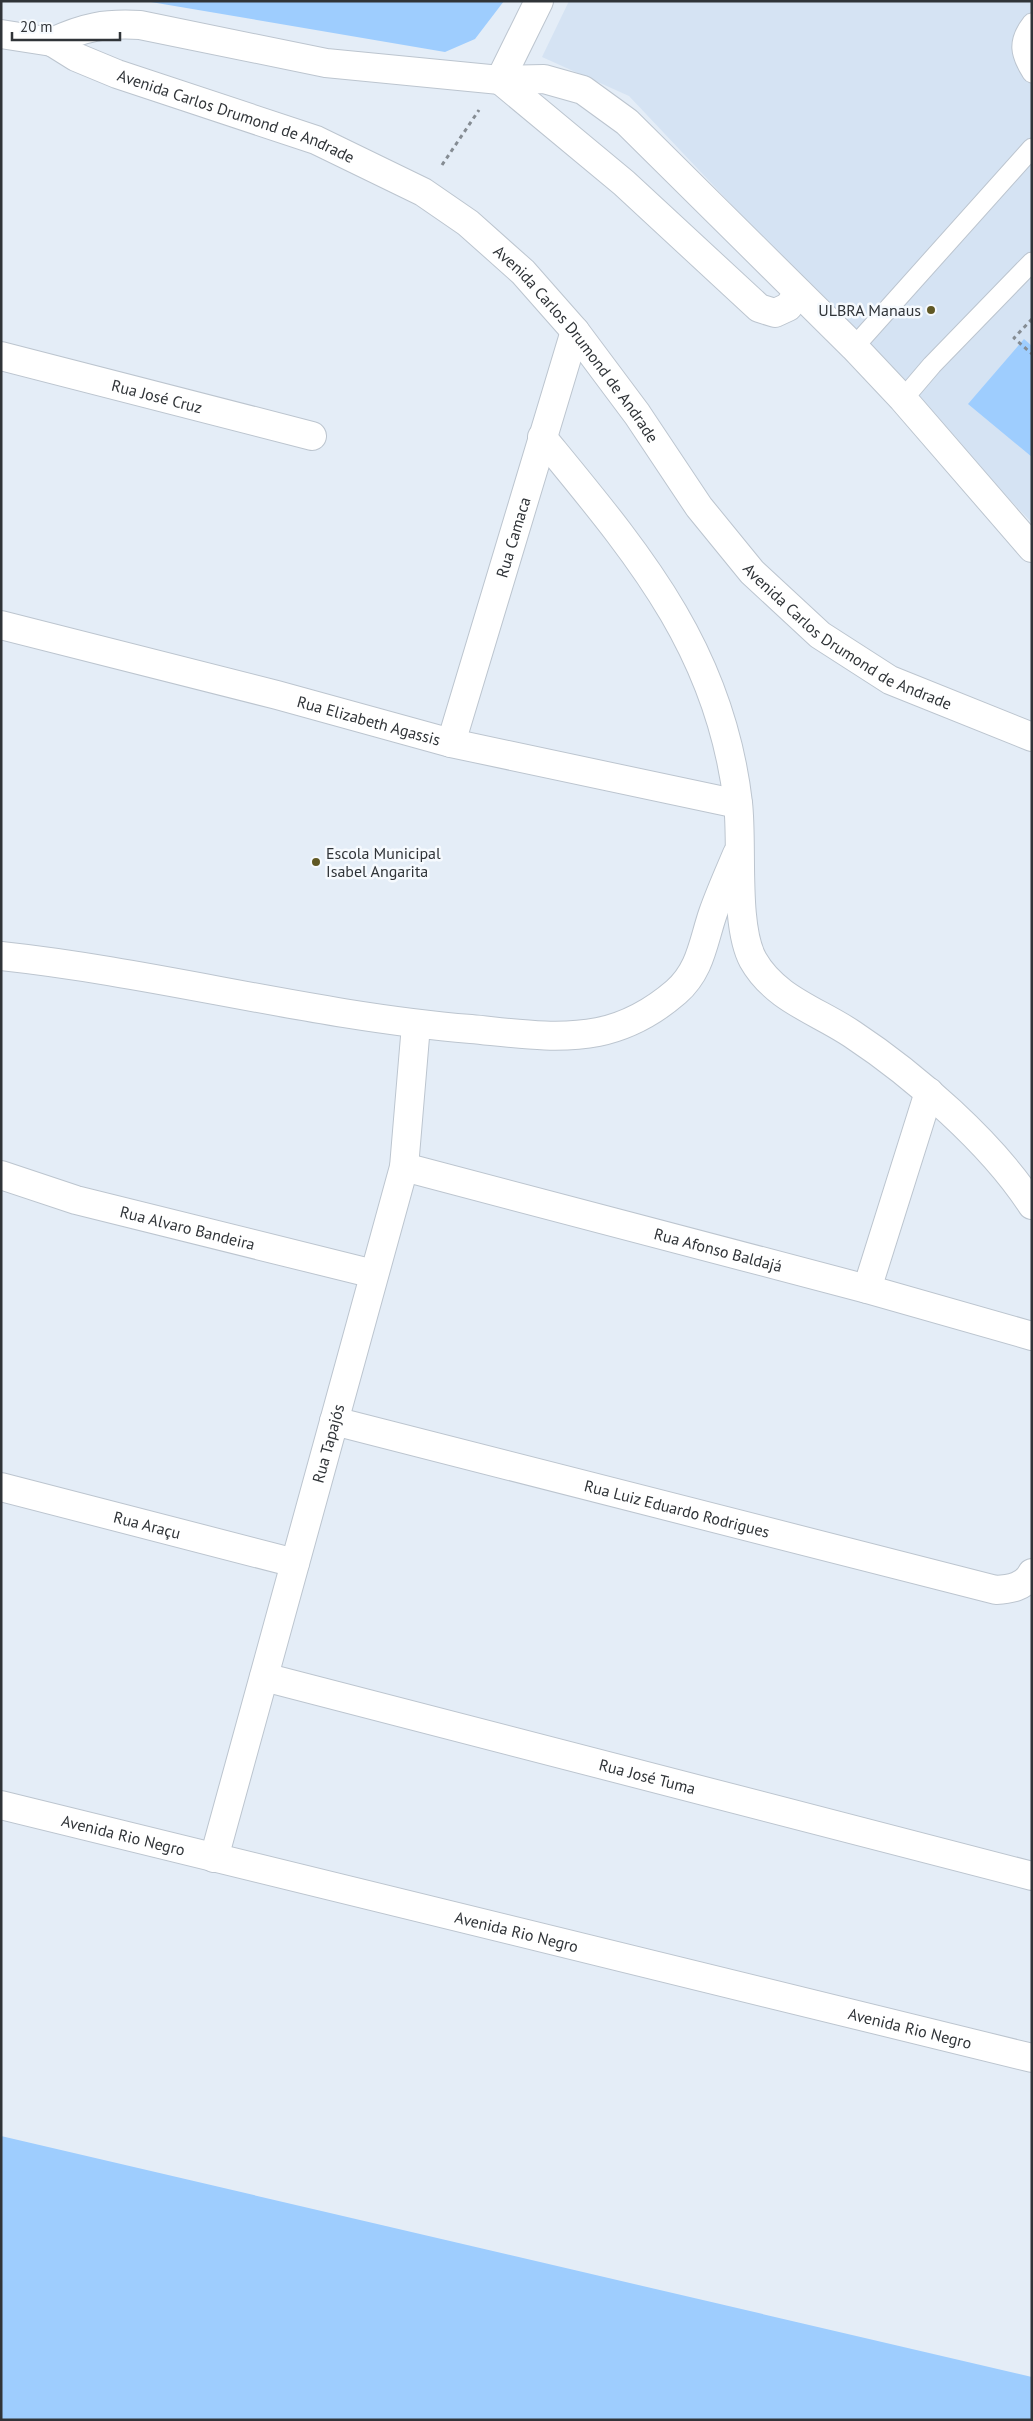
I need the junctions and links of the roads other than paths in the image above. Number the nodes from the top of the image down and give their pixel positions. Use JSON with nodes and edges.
{"nodes":[{"id":1,"x":539,"y":1,"type":"edge"},
{"id":2,"x":1032,"y":23,"type":"edge"},
{"id":3,"x":1,"y":34,"type":"edge"},
{"id":4,"x":52,"y":42,"type":"junction"},
{"id":5,"x":1032,"y":73,"type":"edge"},
{"id":6,"x":500,"y":80,"type":"junction"},
{"id":7,"x":1032,"y":148,"type":"edge"},
{"id":8,"x":1032,"y":262,"type":"edge"},
{"id":9,"x":799,"y":293,"type":"junction"},
{"id":10,"x":575,"y":331,"type":"junction"},
{"id":11,"x":854,"y":347,"type":"junction"},
{"id":12,"x":1,"y":356,"type":"edge"},
{"id":13,"x":903,"y":399,"type":"junction"},
{"id":14,"x":312,"y":436,"type":"dead end"},
{"id":15,"x":542,"y":437,"type":"junction"},
{"id":16,"x":1032,"y":548,"type":"edge"},
{"id":17,"x":1,"y":625,"type":"edge"},
{"id":18,"x":1032,"y":737,"type":"edge"},
{"id":19,"x":451,"y":743,"type":"junction"},
{"id":20,"x":738,"y":804,"type":"junction"},
{"id":21,"x":739,"y":848,"type":"junction"},
{"id":22,"x":1,"y":956,"type":"edge"},
{"id":23,"x":416,"y":1025,"type":"junction"},
{"id":24,"x":929,"y":1092,"type":"junction"},
{"id":25,"x":404,"y":1167,"type":"junction"},
{"id":26,"x":1005,"y":1167,"type":"junction"},
{"id":27,"x":1032,"y":1169,"type":"edge"},
{"id":28,"x":1,"y":1175,"type":"edge"},
{"id":29,"x":1032,"y":1206,"type":"edge"},
{"id":30,"x":374,"y":1274,"type":"junction"},
{"id":31,"x":867,"y":1289,"type":"junction"},
{"id":32,"x":1032,"y":1336,"type":"edge"},
{"id":33,"x":334,"y":1421,"type":"junction"},
{"id":34,"x":1,"y":1488,"type":"edge"},
{"id":35,"x":295,"y":1563,"type":"junction"},
{"id":36,"x":1025,"y":1579,"type":"edge"},
{"id":37,"x":264,"y":1677,"type":"junction"},
{"id":38,"x":1,"y":1805,"type":"edge"},
{"id":39,"x":214,"y":1858,"type":"junction"},
{"id":40,"x":1032,"y":1876,"type":"edge"},
{"id":41,"x":1032,"y":2058,"type":"edge"}],
"edges":[{"from":1,"to":6,"type":"street"},
{"from":2,"to":5,"type":"lane"},
{"from":3,"to":4,"type":"street","name":"Avenida Carlos Drumond de Andrade"},
{"from":4,"to":6,"type":"street"},
{"from":4,"to":10,"type":"street","name":"Avenida Carlos Drumond de Andrade"},
{"from":6,"to":9,"type":"street"},
{"from":6,"to":9,"type":"street"},
{"from":7,"to":11,"type":"lane"},
{"from":8,"to":13,"type":"lane"},
{"from":9,"to":11,"type":"street"},
{"from":10,"to":15,"type":"street","name":"Rua Camaca"},
{"from":10,"to":18,"type":"street","name":"Avenida Carlos Drumond de Andrade"},
{"from":11,"to":13,"type":"street"},
{"from":12,"to":14,"type":"street","name":"Rua José Cruz"},
{"from":13,"to":16,"type":"street"},
{"from":15,"to":19,"type":"street","name":"Rua Camaca"},
{"from":15,"to":20,"type":"street"},
{"from":17,"to":19,"type":"street","name":"Rua Elizabeth Agassis"},
{"from":19,"to":20,"type":"street","name":"Rua Elizabeth Agassis"},
{"from":20,"to":21,"type":"street"},
{"from":21,"to":23,"type":"street"},
{"from":21,"to":24,"type":"street"},
{"from":22,"to":23,"type":"street"},
{"from":23,"to":25,"type":"street","name":"Rua Tapajós"},
{"from":24,"to":26,"type":"street"},
{"from":24,"to":31,"type":"street"},
{"from":25,"to":30,"type":"street","name":"Rua Tapajós"},
{"from":25,"to":31,"type":"street","name":"Rua Afonso Baldajá"},
{"from":26,"to":27,"type":"street"},
{"from":26,"to":29,"type":"street"},
{"from":28,"to":30,"type":"street","name":"Rua Alvaro Bandeira"},
{"from":30,"to":33,"type":"street","name":"Rua Tapajós"},
{"from":31,"to":32,"type":"street","name":"Rua Afonso Baldajá"},
{"from":33,"to":35,"type":"street","name":"Rua Tapajós"},
{"from":33,"to":36,"type":"street","name":"Rua Luiz Eduardo Rodrigues"},
{"from":34,"to":35,"type":"street","name":"Rua Araçu"},
{"from":35,"to":37,"type":"street","name":"Rua Tapajós"},
{"from":37,"to":39,"type":"street","name":"Rua Tapajós"},
{"from":37,"to":40,"type":"street","name":"Rua José Tuma"},
{"from":38,"to":39,"type":"street","name":"Avenida Rio Negro"},
{"from":39,"to":41,"type":"street","name":"Avenida Rio Negro"}]}
